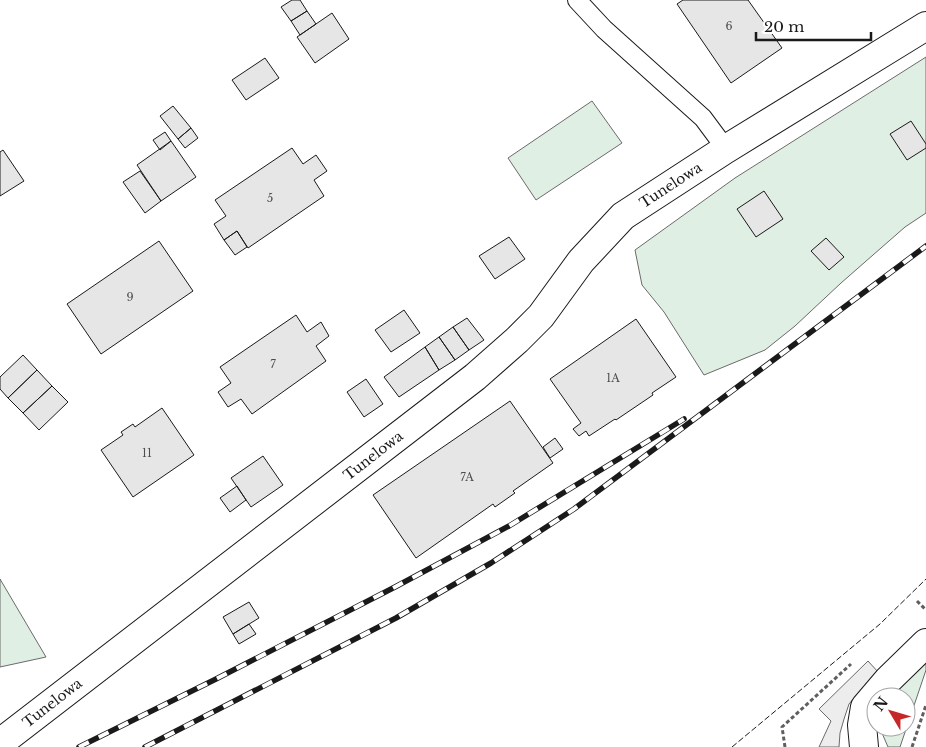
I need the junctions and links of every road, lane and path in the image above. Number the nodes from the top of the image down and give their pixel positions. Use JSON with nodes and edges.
{"nodes":[{"id":1,"x":577,"y":0,"type":"edge"},
{"id":2,"x":926,"y":26,"type":"edge"},
{"id":3,"x":726,"y":149,"type":"junction"},
{"id":4,"x":917,"y":601,"type":"dead end"},
{"id":5,"x":926,"y":610,"type":"edge"},
{"id":6,"x":926,"y":643,"type":"edge"},
{"id":7,"x":851,"y":664,"type":"dead end"},
{"id":8,"x":926,"y":705,"type":"edge"},
{"id":9,"x":0,"y":743,"type":"edge"},
{"id":10,"x":785,"y":747,"type":"edge"},
{"id":11,"x":864,"y":747,"type":"edge"},
{"id":12,"x":912,"y":747,"type":"edge"}],
"edges":[{"from":1,"to":3,"type":"lane"},
{"from":2,"to":3,"type":"street","name":"Tunelowa"},
{"from":3,"to":9,"type":"street","name":"Tunelowa"},
{"from":4,"to":5,"type":"path"},
{"from":6,"to":11,"type":"street"},
{"from":7,"to":10,"type":"path"},
{"from":8,"to":12,"type":"path"}]}
